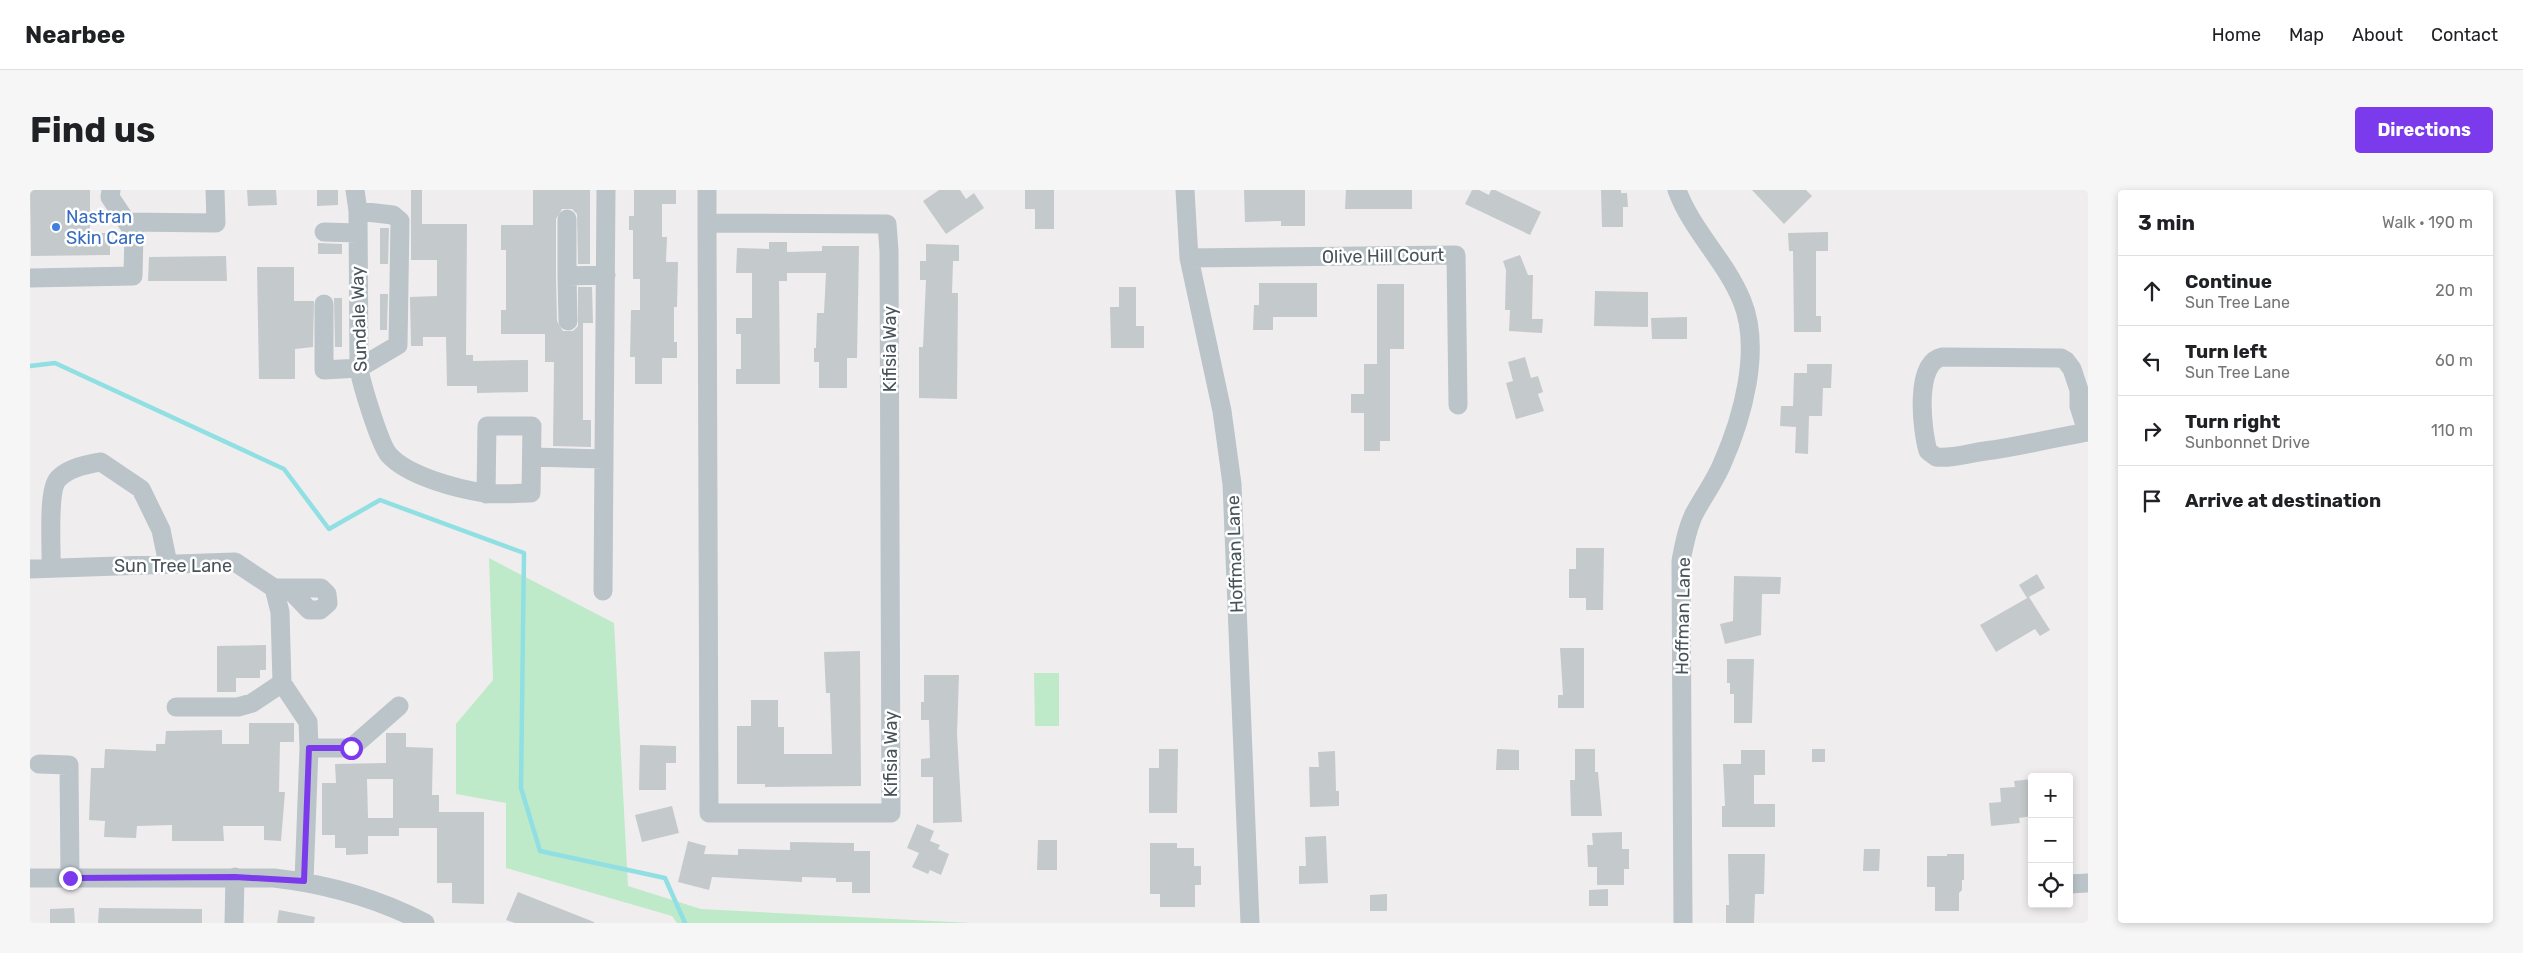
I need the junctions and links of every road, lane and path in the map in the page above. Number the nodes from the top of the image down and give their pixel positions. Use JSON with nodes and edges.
{"nodes":[{"id":1,"x":111,"y":190,"type":"edge"},
{"id":2,"x":215,"y":190,"type":"edge"},
{"id":3,"x":355,"y":190,"type":"edge"},
{"id":4,"x":606,"y":190,"type":"edge"},
{"id":5,"x":707,"y":190,"type":"edge"},
{"id":6,"x":1185,"y":190,"type":"edge"},
{"id":7,"x":1676,"y":191,"type":"edge"},
{"id":8,"x":358,"y":212,"type":"junction"},
{"id":9,"x":567,"y":219,"type":"dead end"},
{"id":10,"x":127,"y":222,"type":"junction"},
{"id":11,"x":707,"y":223,"type":"junction"},
{"id":12,"x":324,"y":232,"type":"dead end"},
{"id":13,"x":358,"y":233,"type":"junction"},
{"id":14,"x":1189,"y":258,"type":"junction"},
{"id":15,"x":606,"y":275,"type":"junction"},
{"id":16,"x":567,"y":276,"type":"junction"},
{"id":17,"x":30,"y":278,"type":"edge"},
{"id":18,"x":324,"y":304,"type":"dead end"},
{"id":19,"x":568,"y":321,"type":"dead end"},
{"id":20,"x":359,"y":368,"type":"junction"},
{"id":21,"x":1458,"y":405,"type":"dead end"},
{"id":22,"x":2087,"y":432,"type":"edge"},
{"id":23,"x":532,"y":457,"type":"junction"},
{"id":24,"x":604,"y":459,"type":"junction"},
{"id":25,"x":486,"y":494,"type":"junction"},
{"id":26,"x":168,"y":564,"type":"junction"},
{"id":27,"x":51,"y":568,"type":"junction"},
{"id":28,"x":30,"y":569,"type":"edge"},
{"id":29,"x":604,"y":591,"type":"dead end"},
{"id":30,"x":282,"y":683,"type":"junction"},
{"id":31,"x":399,"y":706,"type":"dead end"},
{"id":32,"x":176,"y":707,"type":"dead end"},
{"id":33,"x":309,"y":748,"type":"junction"},
{"id":34,"x":39,"y":764,"type":"dead end"},
{"id":35,"x":235,"y":877,"type":"junction"},
{"id":36,"x":30,"y":878,"type":"edge"},
{"id":37,"x":70,"y":878,"type":"junction"},
{"id":38,"x":304,"y":881,"type":"junction"},
{"id":39,"x":2073,"y":884,"type":"edge"},
{"id":40,"x":2088,"y":884,"type":"edge"},
{"id":41,"x":234,"y":923,"type":"edge"},
{"id":42,"x":425,"y":923,"type":"edge"},
{"id":43,"x":1250,"y":923,"type":"edge"},
{"id":44,"x":1683,"y":923,"type":"edge"}],
"edges":[{"from":1,"to":10,"type":"street"},
{"from":2,"to":10,"type":"street"},
{"from":3,"to":8,"type":"street","name":"Sundale Way"},
{"from":4,"to":15,"type":"street"},
{"from":5,"to":11,"type":"street","name":"Kifisia Way"},
{"from":6,"to":14,"type":"street","name":"Hoffman Lane"},
{"from":7,"to":44,"type":"street","name":"Hoffman Lane"},
{"from":8,"to":13,"type":"street","name":"Sundale Way"},
{"from":8,"to":20,"type":"street"},
{"from":9,"to":16,"type":"street"},
{"from":10,"to":17,"type":"street"},
{"from":11,"to":11,"type":"street","name":"Kifisia Way"},
{"from":12,"to":13,"type":"street"},
{"from":13,"to":20,"type":"street","name":"Sundale Way"},
{"from":14,"to":21,"type":"street","name":"Olive Hill Court"},
{"from":14,"to":43,"type":"street","name":"Hoffman Lane"},
{"from":15,"to":16,"type":"street"},
{"from":15,"to":24,"type":"street"},
{"from":16,"to":19,"type":"street"},
{"from":18,"to":20,"type":"street"},
{"from":20,"to":25,"type":"street","name":"Sundale Way"},
{"from":22,"to":22,"type":"street"},
{"from":23,"to":24,"type":"street"},
{"from":23,"to":25,"type":"street","name":"Sundale Way"},
{"from":23,"to":25,"type":"street"},
{"from":24,"to":29,"type":"street"},
{"from":26,"to":27,"type":"street","name":"Sun Tree Lane"},
{"from":26,"to":27,"type":"street"},
{"from":26,"to":30,"type":"street","name":"Sun Tree Lane"},
{"from":27,"to":28,"type":"street","name":"Sun Tree Lane"},
{"from":30,"to":32,"type":"street"},
{"from":30,"to":33,"type":"street"},
{"from":31,"to":33,"type":"street"},
{"from":33,"to":38,"type":"street"},
{"from":34,"to":37,"type":"street"},
{"from":35,"to":37,"type":"street"},
{"from":35,"to":38,"type":"street"},
{"from":35,"to":41,"type":"street"},
{"from":36,"to":37,"type":"street"},
{"from":38,"to":42,"type":"street"},
{"from":39,"to":40,"type":"street"}]}
